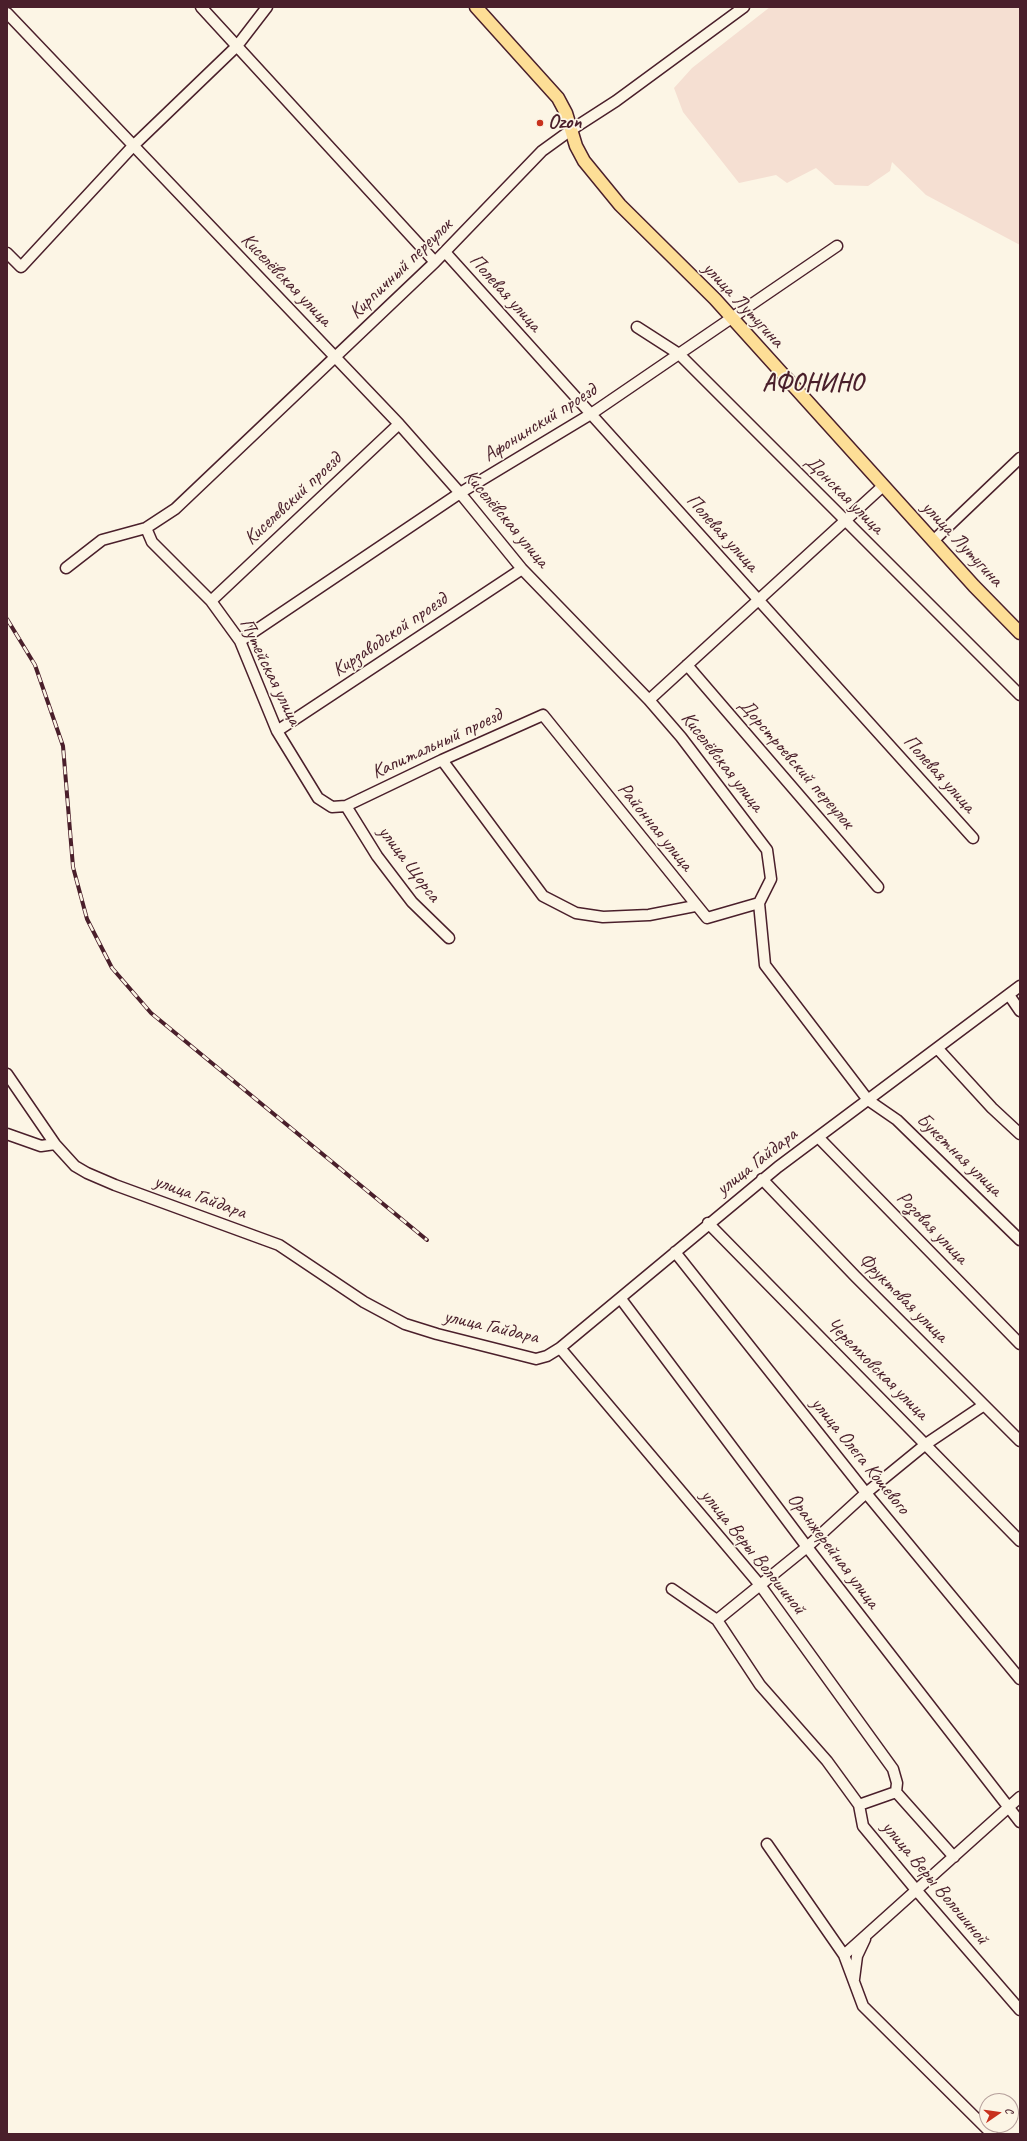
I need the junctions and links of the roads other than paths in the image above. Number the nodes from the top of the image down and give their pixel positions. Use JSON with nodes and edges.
{"nodes":[{"id":1,"x":201,"y":7,"type":"edge"},
{"id":2,"x":267,"y":7,"type":"edge"},
{"id":3,"x":476,"y":7,"type":"edge"},
{"id":4,"x":744,"y":7,"type":"edge"},
{"id":5,"x":7,"y":13,"type":"edge"},
{"id":6,"x":237,"y":46,"type":"junction"},
{"id":7,"x":571,"y":130,"type":"junction"},
{"id":8,"x":133,"y":146,"type":"junction"},
{"id":9,"x":837,"y":246,"type":"dead end"},
{"id":10,"x":445,"y":252,"type":"junction"},
{"id":11,"x":7,"y":253,"type":"edge"},
{"id":12,"x":435,"y":262,"type":"junction"},
{"id":13,"x":731,"y":318,"type":"junction"},
{"id":14,"x":637,"y":327,"type":"dead end"},
{"id":15,"x":679,"y":354,"type":"junction"},
{"id":16,"x":335,"y":358,"type":"junction"},
{"id":17,"x":591,"y":414,"type":"junction"},
{"id":18,"x":399,"y":424,"type":"junction"},
{"id":19,"x":1020,"y":458,"type":"edge"},
{"id":20,"x":883,"y":486,"type":"junction"},
{"id":21,"x":460,"y":493,"type":"junction"},
{"id":22,"x":844,"y":520,"type":"junction"},
{"id":23,"x":146,"y":528,"type":"junction"},
{"id":24,"x":933,"y":541,"type":"junction"},
{"id":25,"x":66,"y":568,"type":"dead end"},
{"id":26,"x":522,"y":568,"type":"junction"},
{"id":27,"x":758,"y":600,"type":"junction"},
{"id":28,"x":211,"y":601,"type":"junction"},
{"id":29,"x":1020,"y":633,"type":"edge"},
{"id":30,"x":240,"y":641,"type":"junction"},
{"id":31,"x":687,"y":665,"type":"junction"},
{"id":32,"x":1020,"y":695,"type":"edge"},
{"id":33,"x":649,"y":700,"type":"junction"},
{"id":34,"x":543,"y":715,"type":"joint"},
{"id":35,"x":277,"y":731,"type":"junction"},
{"id":36,"x":442,"y":760,"type":"junction"},
{"id":37,"x":346,"y":806,"type":"junction"},
{"id":38,"x":973,"y":838,"type":"dead end"},
{"id":39,"x":878,"y":887,"type":"dead end"},
{"id":40,"x":759,"y":903,"type":"junction"},
{"id":41,"x":696,"y":906,"type":"junction"},
{"id":42,"x":449,"y":938,"type":"dead end"},
{"id":43,"x":1020,"y":986,"type":"edge"},
{"id":44,"x":1009,"y":995,"type":"junction"},
{"id":45,"x":1020,"y":1010,"type":"edge"},
{"id":46,"x":938,"y":1048,"type":"junction"},
{"id":47,"x":7,"y":1074,"type":"edge"},
{"id":48,"x":868,"y":1100,"type":"junction"},
{"id":49,"x":7,"y":1134,"type":"edge"},
{"id":50,"x":1020,"y":1134,"type":"edge"},
{"id":51,"x":818,"y":1137,"type":"junction"},
{"id":52,"x":56,"y":1144,"type":"junction"},
{"id":53,"x":762,"y":1179,"type":"junction"},
{"id":54,"x":708,"y":1224,"type":"junction"},
{"id":55,"x":1020,"y":1240,"type":"edge"},
{"id":56,"x":675,"y":1252,"type":"junction"},
{"id":57,"x":621,"y":1299,"type":"junction"},
{"id":58,"x":1020,"y":1344,"type":"edge"},
{"id":59,"x":560,"y":1348,"type":"junction"},
{"id":60,"x":984,"y":1405,"type":"junction"},
{"id":61,"x":1020,"y":1441,"type":"edge"},
{"id":62,"x":926,"y":1444,"type":"junction"},
{"id":63,"x":866,"y":1493,"type":"junction"},
{"id":64,"x":1020,"y":1541,"type":"edge"},
{"id":65,"x":807,"y":1547,"type":"junction"},
{"id":66,"x":760,"y":1585,"type":"junction"},
{"id":67,"x":672,"y":1589,"type":"dead end"},
{"id":68,"x":717,"y":1620,"type":"junction"},
{"id":69,"x":1020,"y":1679,"type":"edge"},
{"id":70,"x":896,"y":1792,"type":"junction"},
{"id":71,"x":1020,"y":1797,"type":"edge"},
{"id":72,"x":859,"y":1805,"type":"junction"},
{"id":73,"x":1009,"y":1807,"type":"junction"},
{"id":74,"x":1020,"y":1822,"type":"edge"},
{"id":75,"x":767,"y":1844,"type":"dead end"},
{"id":76,"x":954,"y":1857,"type":"junction"},
{"id":77,"x":917,"y":1891,"type":"junction"},
{"id":78,"x":868,"y":1934,"type":"junction"},
{"id":79,"x":844,"y":1955,"type":"junction"},
{"id":80,"x":856,"y":1990,"type":"junction"},
{"id":81,"x":1020,"y":2010,"type":"edge"},
{"id":82,"x":992,"y":2134,"type":"edge"}],
"edges":[{"from":1,"to":6,"type":"street","name":"Полевая улица"},
{"from":2,"to":6,"type":"street"},
{"from":3,"to":7,"type":"main road","name":"улица Лутугина"},
{"from":4,"to":7,"type":"street","name":"Кирпичный переулок"},
{"from":5,"to":8,"type":"street","name":"Киселёвская улица"},
{"from":6,"to":8,"type":"street"},
{"from":6,"to":12,"type":"street","name":"Полевая улица"},
{"from":7,"to":10,"type":"street","name":"Кирпичный переулок"},
{"from":7,"to":13,"type":"main road","name":"улица Лутугина"},
{"from":8,"to":11,"type":"street"},
{"from":8,"to":16,"type":"street","name":"Киселёвская улица"},
{"from":9,"to":13,"type":"street","name":"Афонинский проезд"},
{"from":10,"to":12,"type":"street","name":"Кирпичный переулок"},
{"from":10,"to":17,"type":"street","name":"Полевая улица"},
{"from":12,"to":16,"type":"street","name":"Кирпичный переулок"},
{"from":13,"to":15,"type":"street","name":"Афонинский проезд"},
{"from":13,"to":20,"type":"main road","name":"улица Лутугина"},
{"from":14,"to":15,"type":"street","name":"Донская улица"},
{"from":15,"to":17,"type":"street","name":"Афонинский проезд"},
{"from":15,"to":22,"type":"street","name":"Донская улица"},
{"from":16,"to":18,"type":"street","name":"Киселёвская улица"},
{"from":16,"to":23,"type":"street","name":"Кирпичный переулок"},
{"from":17,"to":21,"type":"street","name":"Афонинский проезд"},
{"from":17,"to":27,"type":"street","name":"Полевая улица"},
{"from":18,"to":21,"type":"street","name":"Киселёвская улица"},
{"from":18,"to":28,"type":"street","name":"Киселевский проезд"},
{"from":19,"to":24,"type":"street"},
{"from":20,"to":22,"type":"street"},
{"from":20,"to":24,"type":"main road","name":"улица Лутугина"},
{"from":21,"to":26,"type":"street","name":"Киселёвская улица"},
{"from":21,"to":30,"type":"street","name":"Афонинский проезд"},
{"from":22,"to":27,"type":"street"},
{"from":22,"to":32,"type":"street","name":"Донская улица"},
{"from":23,"to":25,"type":"street","name":"Кирпичный переулок"},
{"from":23,"to":28,"type":"street","name":"Путейская улица"},
{"from":24,"to":29,"type":"main road","name":"улица Лутугина"},
{"from":26,"to":33,"type":"street","name":"Киселёвская улица"},
{"from":26,"to":35,"type":"street","name":"Кирзаводской проезд"},
{"from":27,"to":31,"type":"street"},
{"from":27,"to":38,"type":"street","name":"Полевая улица"},
{"from":28,"to":30,"type":"street","name":"Путейская улица"},
{"from":30,"to":35,"type":"street","name":"Путейская улица"},
{"from":31,"to":33,"type":"street"},
{"from":31,"to":39,"type":"street","name":"Дорстроевский переулок"},
{"from":33,"to":40,"type":"street","name":"Киселёвская улица"},
{"from":34,"to":36,"type":"street","name":"Капитальный проезд"},
{"from":34,"to":41,"type":"street","name":"Районная улица"},
{"from":35,"to":37,"type":"street","name":"Путейская улица"},
{"from":36,"to":37,"type":"street","name":"Капитальный проезд"},
{"from":36,"to":41,"type":"street"},
{"from":37,"to":42,"type":"street","name":"улица Щорса"},
{"from":40,"to":41,"type":"street","name":"Районная улица"},
{"from":40,"to":48,"type":"street"},
{"from":43,"to":44,"type":"street","name":"улица Гайдара"},
{"from":44,"to":45,"type":"street"},
{"from":44,"to":46,"type":"street","name":"улица Гайдара"},
{"from":46,"to":48,"type":"street","name":"улица Гайдара"},
{"from":46,"to":50,"type":"street"},
{"from":47,"to":52,"type":"street","name":"улица Гайдара"},
{"from":48,"to":51,"type":"street","name":"улица Гайдара"},
{"from":48,"to":55,"type":"street","name":"Букетная улица"},
{"from":49,"to":52,"type":"street"},
{"from":51,"to":53,"type":"street","name":"улица Гайдара"},
{"from":51,"to":58,"type":"street","name":"Розовая улица"},
{"from":52,"to":59,"type":"street","name":"улица Гайдара"},
{"from":53,"to":54,"type":"street","name":"улица Гайдара"},
{"from":53,"to":60,"type":"street","name":"Фруктовая улица"},
{"from":54,"to":56,"type":"street","name":"улица Гайдара"},
{"from":54,"to":62,"type":"street","name":"Черемховская улица"},
{"from":56,"to":57,"type":"street","name":"улица Гайдара"},
{"from":56,"to":63,"type":"street","name":"улица Олега Кошевого"},
{"from":57,"to":59,"type":"street","name":"улица Гайдара"},
{"from":57,"to":65,"type":"street","name":"Оранжерейная улица"},
{"from":59,"to":66,"type":"street","name":"улица Веры Волошиной"},
{"from":60,"to":61,"type":"street","name":"Фруктовая улица"},
{"from":60,"to":62,"type":"street"},
{"from":62,"to":63,"type":"street"},
{"from":62,"to":64,"type":"street","name":"Черемховская улица"},
{"from":63,"to":65,"type":"street"},
{"from":63,"to":69,"type":"street","name":"улица Олега Кошевого"},
{"from":65,"to":66,"type":"street"},
{"from":65,"to":73,"type":"street","name":"Оранжерейная улица"},
{"from":66,"to":68,"type":"street"},
{"from":66,"to":70,"type":"street","name":"улица Веры Волошиной"},
{"from":67,"to":68,"type":"street"},
{"from":68,"to":72,"type":"street","name":"улица Веры Волошиной"},
{"from":70,"to":72,"type":"street"},
{"from":70,"to":76,"type":"street"},
{"from":71,"to":73,"type":"street"},
{"from":72,"to":77,"type":"street","name":"улица Веры Волошиной"},
{"from":73,"to":74,"type":"street","name":"Оранжерейная улица"},
{"from":73,"to":76,"type":"street"},
{"from":75,"to":79,"type":"street"},
{"from":76,"to":77,"type":"street"},
{"from":77,"to":78,"type":"street"},
{"from":77,"to":81,"type":"street","name":"улица Веры Волошиной"},
{"from":78,"to":79,"type":"street"},
{"from":78,"to":80,"type":"street"},
{"from":79,"to":80,"type":"street"},
{"from":80,"to":82,"type":"street"}]}
